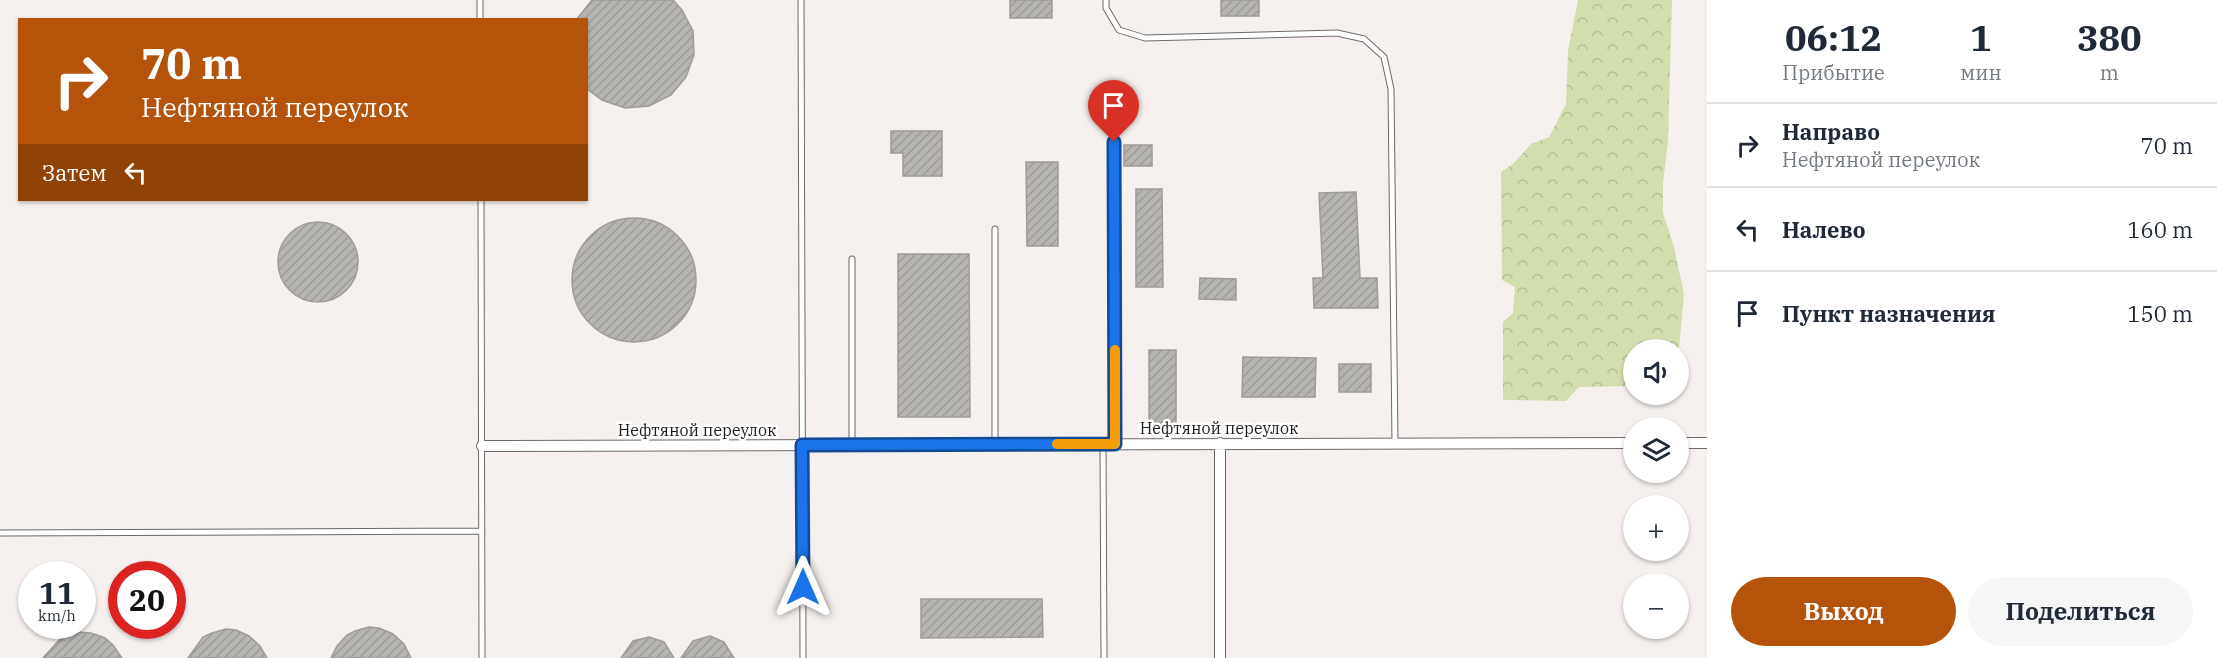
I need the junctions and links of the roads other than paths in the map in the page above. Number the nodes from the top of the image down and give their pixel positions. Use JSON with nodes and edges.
{"nodes":[{"id":1,"x":480,"y":0,"type":"edge"},
{"id":2,"x":801,"y":0,"type":"edge"},
{"id":3,"x":1106,"y":0,"type":"edge"},
{"id":4,"x":480,"y":18,"type":"edge"},
{"id":5,"x":1114,"y":142,"type":"dead end"},
{"id":6,"x":481,"y":201,"type":"edge"},
{"id":7,"x":995,"y":229,"type":"dead end"},
{"id":8,"x":852,"y":259,"type":"dead end"},
{"id":9,"x":1395,"y":442,"type":"junction"},
{"id":10,"x":1623,"y":442,"type":"edge"},
{"id":11,"x":1220,"y":443,"type":"junction"},
{"id":12,"x":1689,"y":443,"type":"edge"},
{"id":13,"x":1707,"y":443,"type":"edge"},
{"id":14,"x":995,"y":444,"type":"junction"},
{"id":15,"x":1109,"y":444,"type":"junction"},
{"id":16,"x":802,"y":445,"type":"junction"},
{"id":17,"x":852,"y":445,"type":"junction"},
{"id":18,"x":482,"y":446,"type":"junction"},
{"id":19,"x":482,"y":531,"type":"junction"},
{"id":20,"x":0,"y":533,"type":"edge"},
{"id":21,"x":482,"y":658,"type":"edge"},
{"id":22,"x":803,"y":658,"type":"edge"},
{"id":23,"x":1104,"y":658,"type":"edge"},
{"id":24,"x":1220,"y":658,"type":"edge"}],
"edges":[{"from":1,"to":4,"type":"lane"},
{"from":2,"to":16,"type":"lane"},
{"from":3,"to":9,"type":"lane"},
{"from":5,"to":15,"type":"lane"},
{"from":6,"to":18,"type":"lane"},
{"from":7,"to":14,"type":"lane"},
{"from":8,"to":17,"type":"lane"},
{"from":9,"to":10,"type":"street","name":"Нефтяной переулок"},
{"from":9,"to":11,"type":"street","name":"Нефтяной переулок"},
{"from":11,"to":15,"type":"street","name":"Нефтяной переулок"},
{"from":11,"to":24,"type":"street"},
{"from":12,"to":13,"type":"street"},
{"from":14,"to":15,"type":"street","name":"Нефтяной переулок"},
{"from":14,"to":17,"type":"street","name":"Нефтяной переулок"},
{"from":15,"to":23,"type":"lane"},
{"from":16,"to":17,"type":"street","name":"Нефтяной переулок"},
{"from":16,"to":18,"type":"street","name":"Нефтяной переулок"},
{"from":16,"to":22,"type":"lane"},
{"from":18,"to":19,"type":"lane"},
{"from":19,"to":20,"type":"lane"},
{"from":19,"to":21,"type":"lane"}]}
